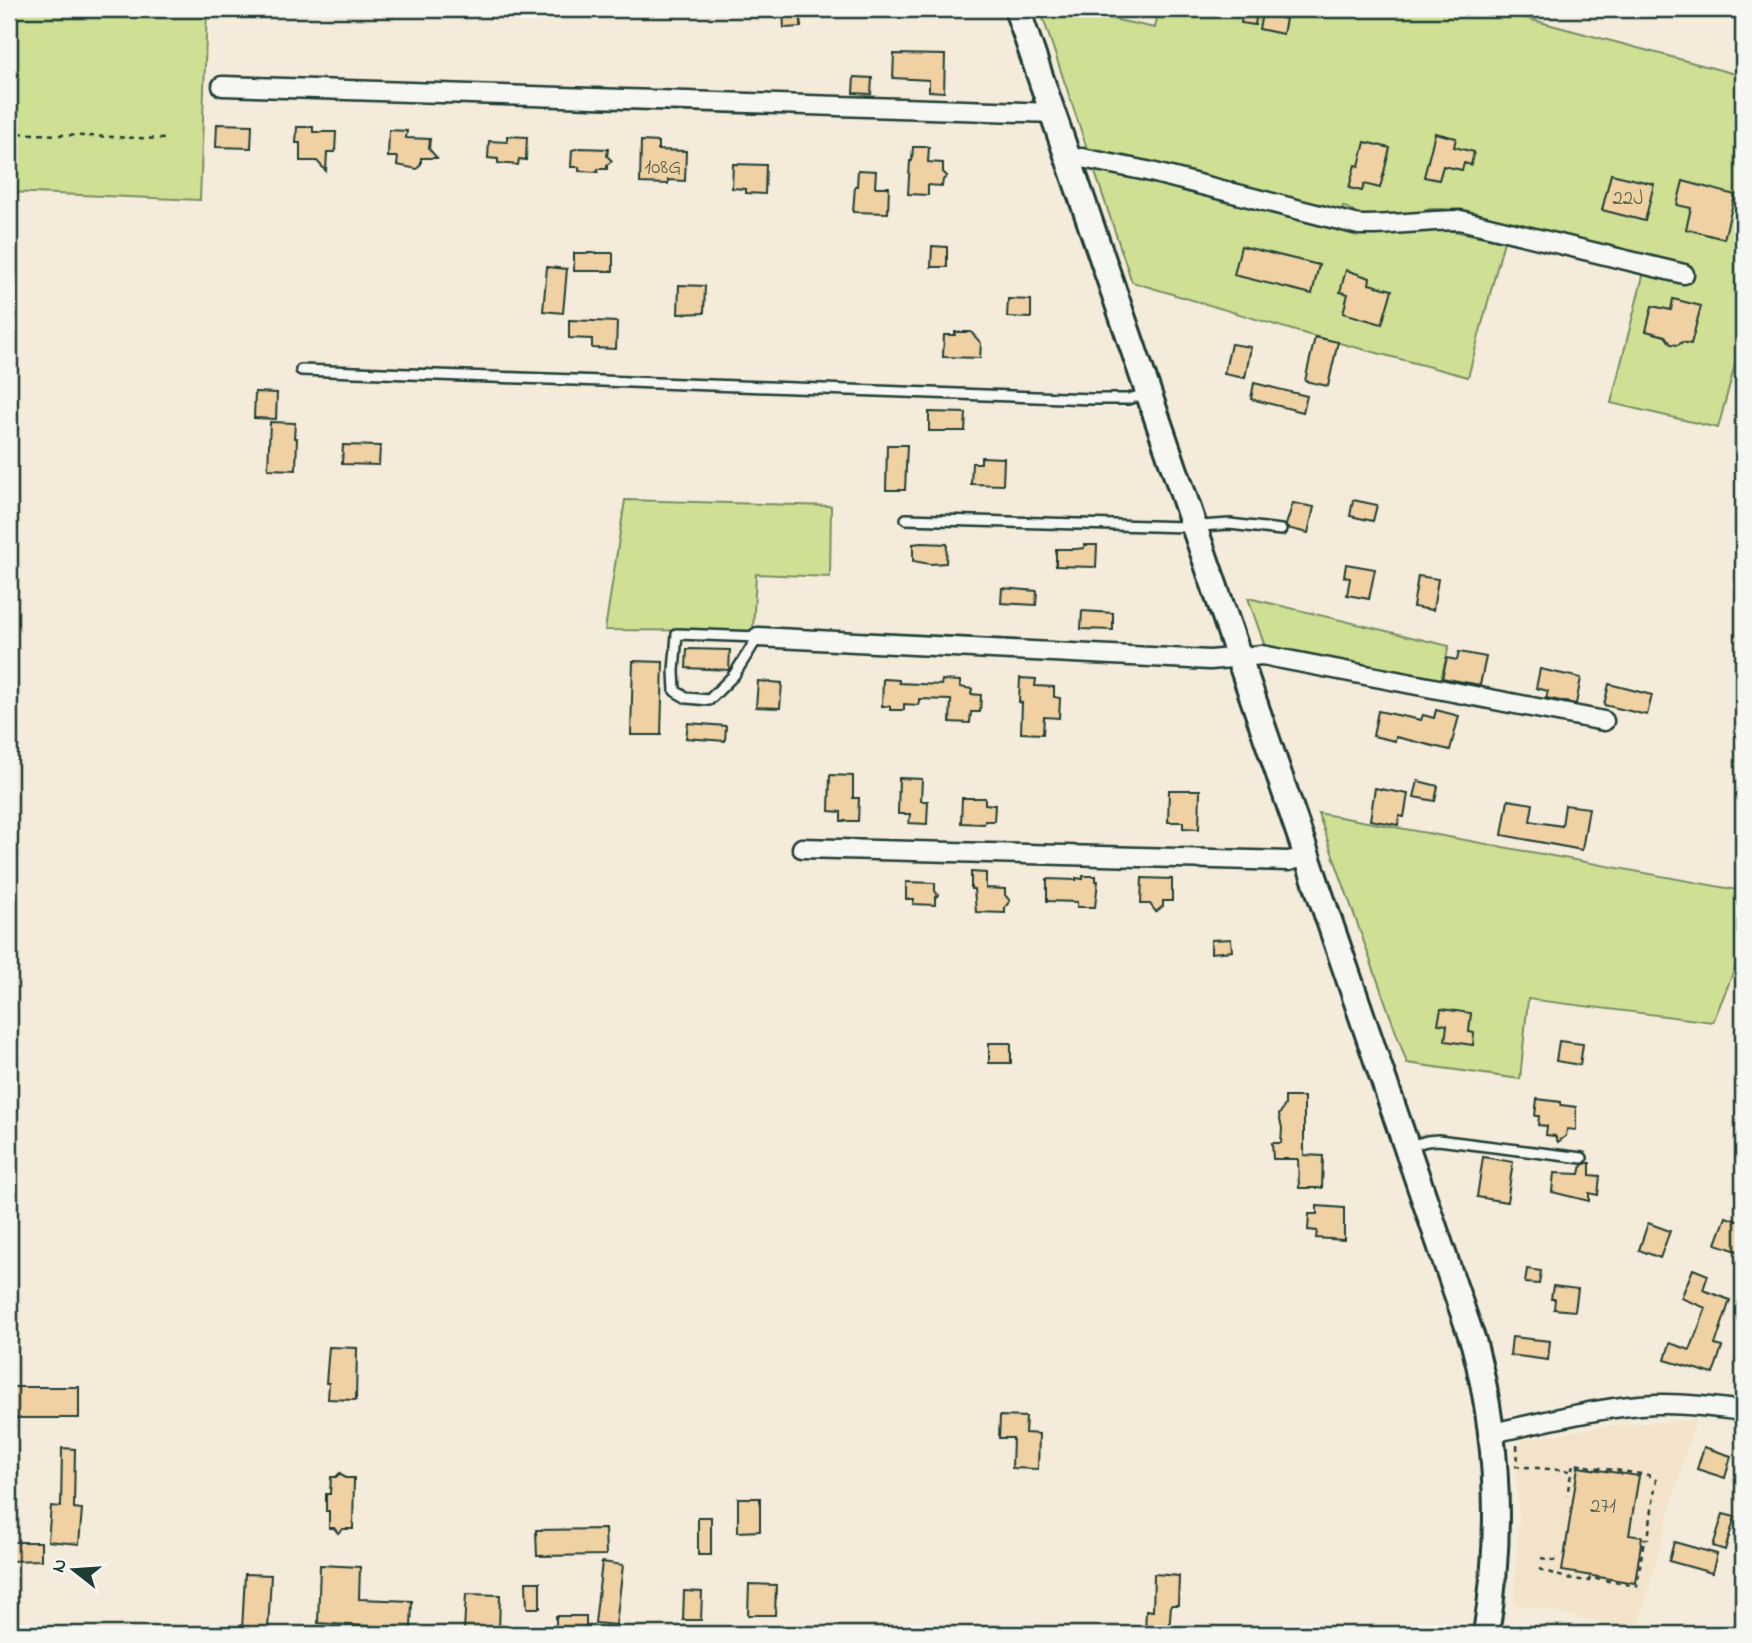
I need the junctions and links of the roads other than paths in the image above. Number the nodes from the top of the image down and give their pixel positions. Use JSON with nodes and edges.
{"nodes":[{"id":1,"x":1017,"y":9,"type":"edge"},
{"id":2,"x":222,"y":86,"type":"dead end"},
{"id":3,"x":1053,"y":113,"type":"junction"},
{"id":4,"x":1069,"y":160,"type":"junction"},
{"id":5,"x":1684,"y":274,"type":"dead end"},
{"id":6,"x":301,"y":369,"type":"dead end"},
{"id":7,"x":1149,"y":394,"type":"junction"},
{"id":8,"x":906,"y":519,"type":"dead end"},
{"id":9,"x":1195,"y":527,"type":"junction"},
{"id":10,"x":1281,"y":530,"type":"dead end"},
{"id":11,"x":758,"y":637,"type":"junction"},
{"id":12,"x":1240,"y":657,"type":"junction"},
{"id":13,"x":1604,"y":721,"type":"dead end"},
{"id":14,"x":802,"y":848,"type":"dead end"},
{"id":15,"x":1308,"y":856,"type":"junction"},
{"id":16,"x":1407,"y":1147,"type":"junction"},
{"id":17,"x":1582,"y":1158,"type":"dead end"},
{"id":18,"x":1743,"y":1411,"type":"edge"},
{"id":19,"x":1504,"y":1430,"type":"junction"},
{"id":20,"x":1486,"y":1634,"type":"edge"}],
"edges":[{"from":1,"to":3,"type":"street"},
{"from":2,"to":3,"type":"street"},
{"from":3,"to":4,"type":"street"},
{"from":4,"to":5,"type":"street"},
{"from":4,"to":7,"type":"street"},
{"from":6,"to":7,"type":"lane"},
{"from":7,"to":9,"type":"street"},
{"from":8,"to":9,"type":"lane"},
{"from":9,"to":10,"type":"lane"},
{"from":9,"to":12,"type":"street"},
{"from":11,"to":11,"type":"lane"},
{"from":11,"to":12,"type":"street"},
{"from":12,"to":13,"type":"street"},
{"from":12,"to":15,"type":"street"},
{"from":14,"to":15,"type":"street"},
{"from":15,"to":16,"type":"street"},
{"from":16,"to":17,"type":"lane"},
{"from":16,"to":19,"type":"street"},
{"from":18,"to":19,"type":"street"},
{"from":19,"to":20,"type":"street"}]}
